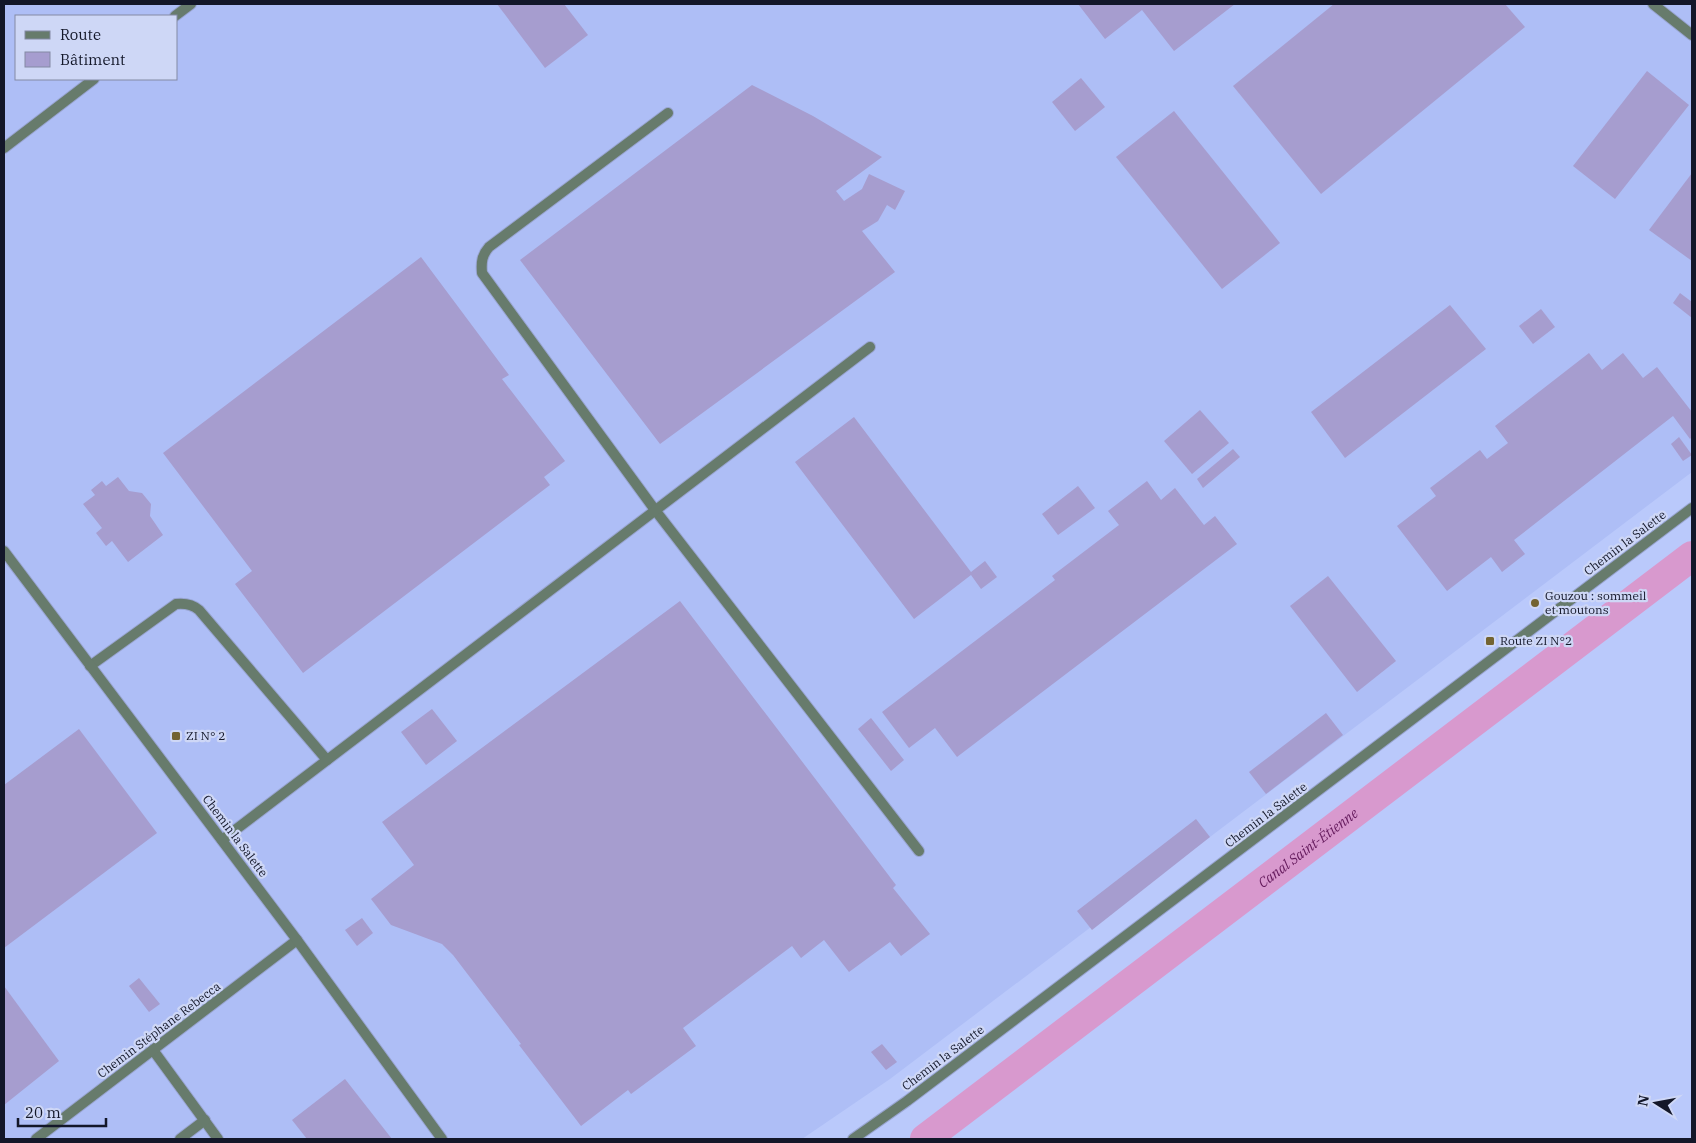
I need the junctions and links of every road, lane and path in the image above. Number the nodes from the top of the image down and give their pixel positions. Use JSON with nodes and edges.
{"nodes":[{"id":1,"x":191,"y":4,"type":"edge"},
{"id":2,"x":1653,"y":4,"type":"edge"},
{"id":3,"x":176,"y":15,"type":"edge"},
{"id":4,"x":1692,"y":35,"type":"edge"},
{"id":5,"x":93,"y":80,"type":"edge"},
{"id":6,"x":668,"y":113,"type":"dead end"},
{"id":7,"x":4,"y":148,"type":"edge"},
{"id":8,"x":870,"y":347,"type":"dead end"},
{"id":9,"x":1692,"y":508,"type":"edge"},
{"id":10,"x":655,"y":510,"type":"junction"},
{"id":11,"x":4,"y":552,"type":"edge"},
{"id":12,"x":90,"y":666,"type":"junction"},
{"id":13,"x":327,"y":760,"type":"junction"},
{"id":14,"x":222,"y":840,"type":"junction"},
{"id":15,"x":919,"y":851,"type":"dead end"},
{"id":16,"x":297,"y":940,"type":"junction"},
{"id":17,"x":153,"y":1050,"type":"junction"},
{"id":18,"x":205,"y":1120,"type":"junction"},
{"id":19,"x":36,"y":1139,"type":"edge"},
{"id":20,"x":180,"y":1139,"type":"edge"},
{"id":21,"x":218,"y":1139,"type":"edge"},
{"id":22,"x":442,"y":1139,"type":"edge"},
{"id":23,"x":853,"y":1139,"type":"edge"}],
"edges":[{"from":1,"to":3,"type":"street"},
{"from":2,"to":4,"type":"street"},
{"from":5,"to":7,"type":"street"},
{"from":6,"to":10,"type":"street"},
{"from":8,"to":10,"type":"street"},
{"from":9,"to":23,"type":"street","name":"Chemin la Salette"},
{"from":10,"to":13,"type":"street"},
{"from":10,"to":15,"type":"street"},
{"from":11,"to":12,"type":"street","name":"Chemin la Salette"},
{"from":12,"to":13,"type":"street"},
{"from":12,"to":14,"type":"street","name":"Chemin la Salette"},
{"from":13,"to":14,"type":"street"},
{"from":14,"to":16,"type":"street","name":"Chemin la Salette"},
{"from":16,"to":17,"type":"street","name":"Chemin Stéphane Rebecca"},
{"from":16,"to":22,"type":"street","name":"Chemin la Salette"},
{"from":17,"to":18,"type":"street"},
{"from":17,"to":19,"type":"street","name":"Chemin Stéphane Rebecca"},
{"from":18,"to":20,"type":"street"},
{"from":18,"to":21,"type":"street"}]}
